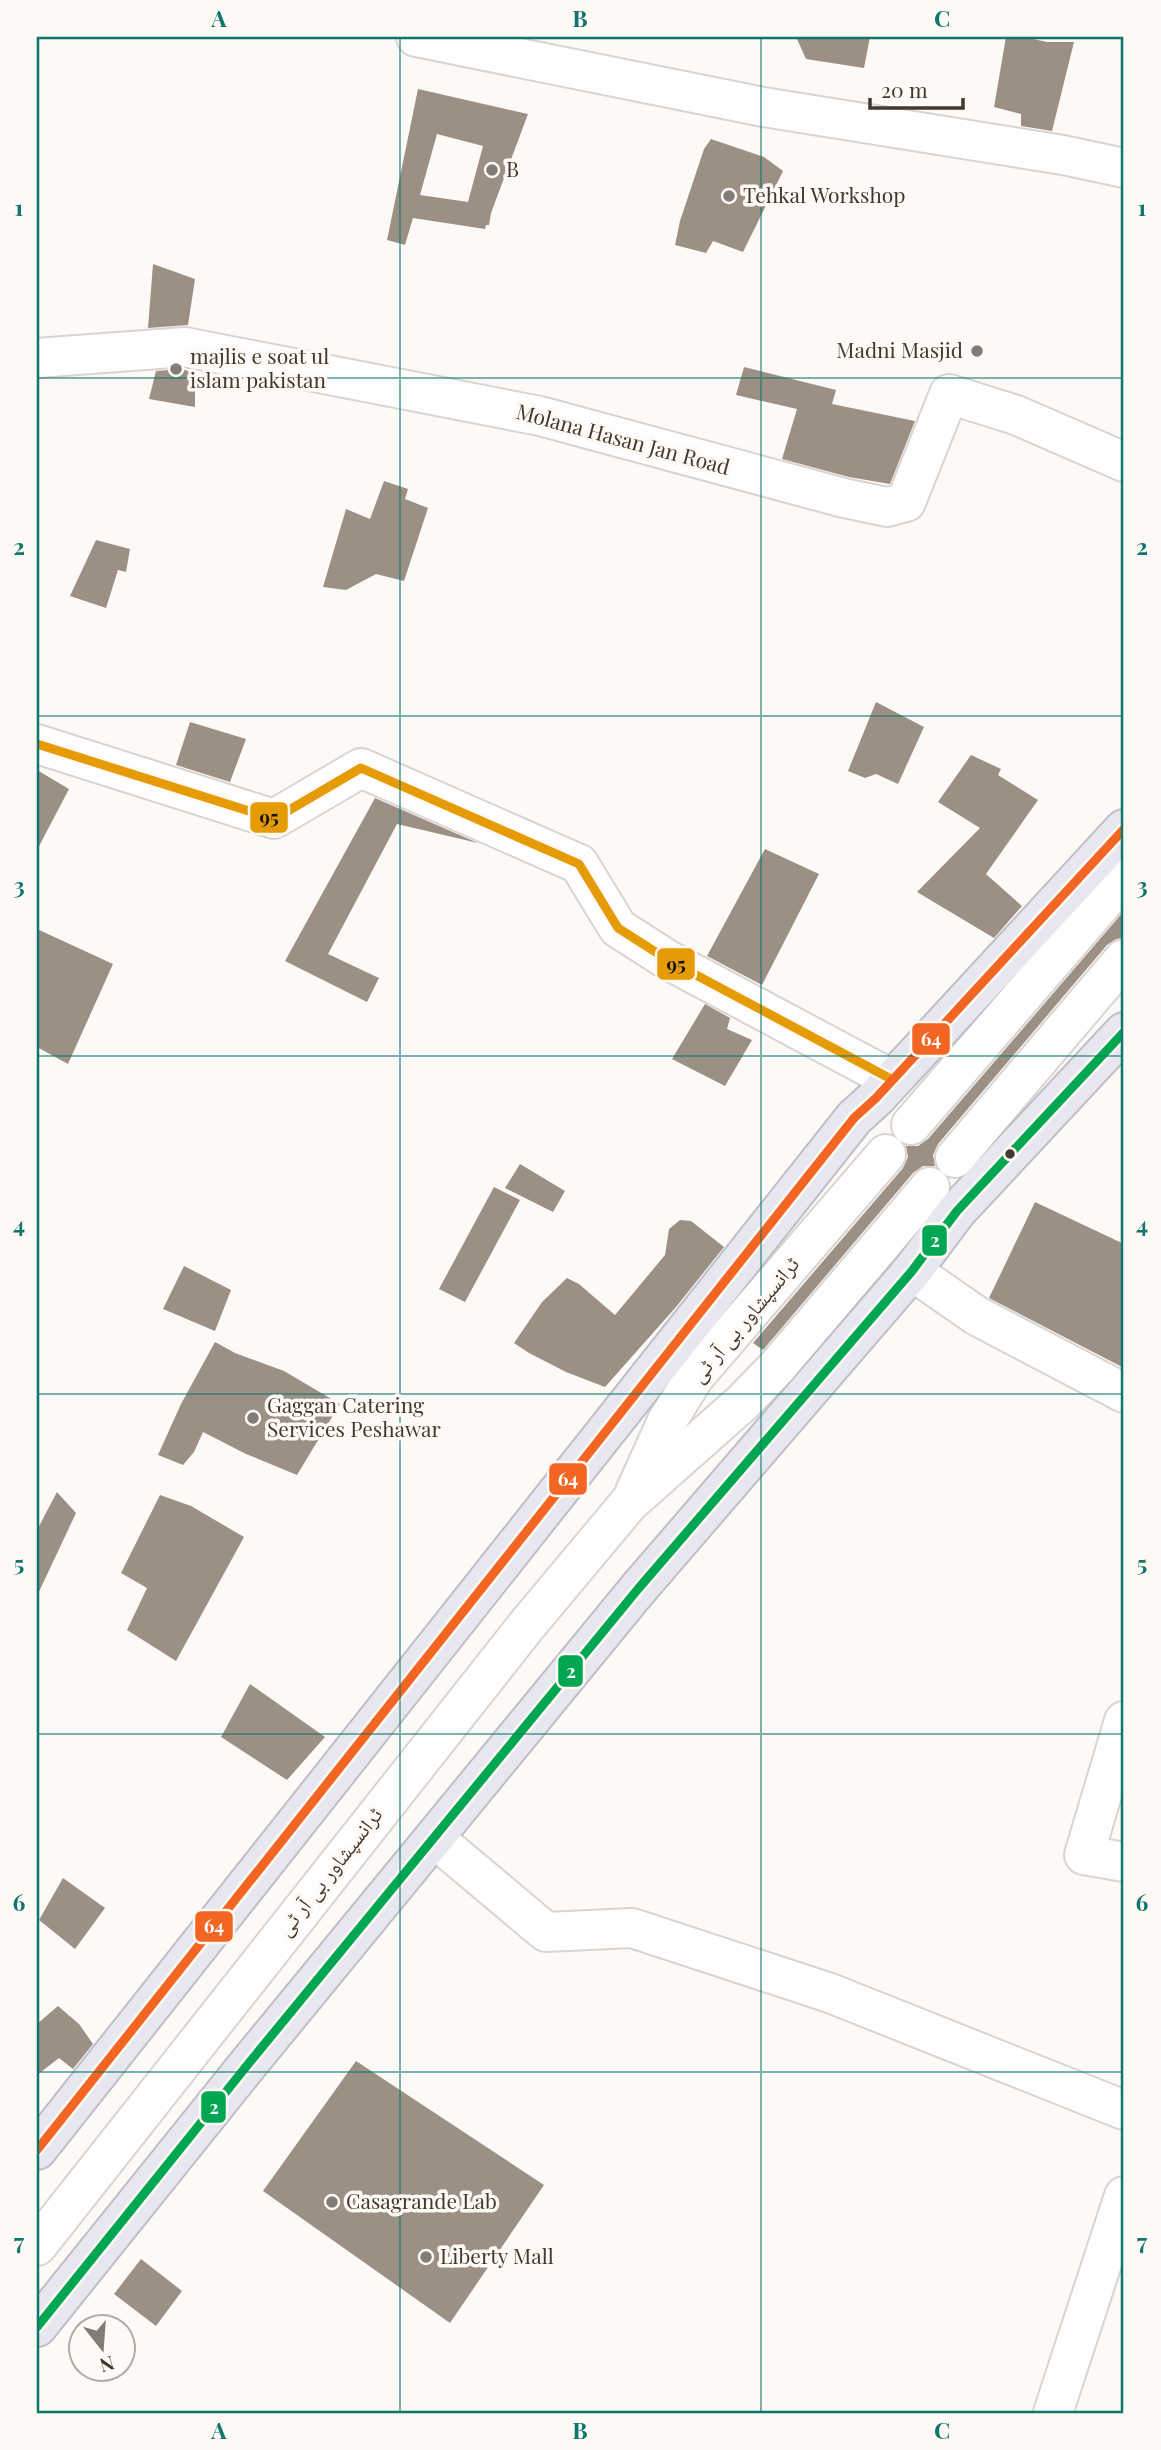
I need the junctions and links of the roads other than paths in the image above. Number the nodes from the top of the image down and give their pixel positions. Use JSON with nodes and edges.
{"nodes":[{"id":1,"x":416,"y":37,"type":"edge"},
{"id":2,"x":1124,"y":168,"type":"edge"},
{"id":3,"x":37,"y":358,"type":"edge"},
{"id":4,"x":1124,"y":462,"type":"edge"},
{"id":5,"x":37,"y":744,"type":"edge"},
{"id":6,"x":1124,"y":829,"type":"edge"},
{"id":7,"x":1124,"y":878,"type":"edge"},
{"id":8,"x":1124,"y":959,"type":"edge"},
{"id":9,"x":1124,"y":1032,"type":"edge"},
{"id":10,"x":891,"y":1079,"type":"junction"},
{"id":11,"x":911,"y":1125,"type":"dead end"},
{"id":12,"x":886,"y":1154,"type":"dead end"},
{"id":13,"x":955,"y":1158,"type":"dead end"},
{"id":14,"x":930,"y":1187,"type":"dead end"},
{"id":15,"x":912,"y":1271,"type":"junction"},
{"id":16,"x":1124,"y":1393,"type":"edge"},
{"id":17,"x":629,"y":1503,"type":"junction"},
{"id":18,"x":1124,"y":1721,"type":"edge"},
{"id":19,"x":434,"y":1838,"type":"junction"},
{"id":20,"x":1124,"y":1862,"type":"edge"},
{"id":21,"x":249,"y":2063,"type":"junction"},
{"id":22,"x":1124,"y":2110,"type":"edge"},
{"id":23,"x":37,"y":2150,"type":"edge"},
{"id":24,"x":1124,"y":2196,"type":"edge"},
{"id":25,"x":37,"y":2246,"type":"edge"},
{"id":26,"x":37,"y":2327,"type":"edge"},
{"id":27,"x":37,"y":2349,"type":"edge"},
{"id":28,"x":1053,"y":2413,"type":"edge"}],
"edges":[{"from":1,"to":2,"type":"street"},
{"from":3,"to":4,"type":"street","name":"Molana Hasan Jan Road"},
{"from":5,"to":10,"type":"street"},
{"from":6,"to":10,"type":"highway"},
{"from":7,"to":11,"type":"street"},
{"from":8,"to":13,"type":"street"},
{"from":9,"to":15,"type":"highway"},
{"from":10,"to":23,"type":"highway"},
{"from":12,"to":17,"type":"street","name":"ٹرانسپشاور بی آر ٹی"},
{"from":14,"to":17,"type":"street","name":"ٹرانسپشاور بی آر ٹی"},
{"from":15,"to":16,"type":"street"},
{"from":15,"to":19,"type":"highway"},
{"from":17,"to":25,"type":"street","name":"ٹرانسپشاور بی آر ٹی"},
{"from":18,"to":20,"type":"street"},
{"from":19,"to":21,"type":"highway"},
{"from":19,"to":22,"type":"street"},
{"from":21,"to":26,"type":"highway"},
{"from":21,"to":27,"type":"street"},
{"from":24,"to":28,"type":"street"}]}
